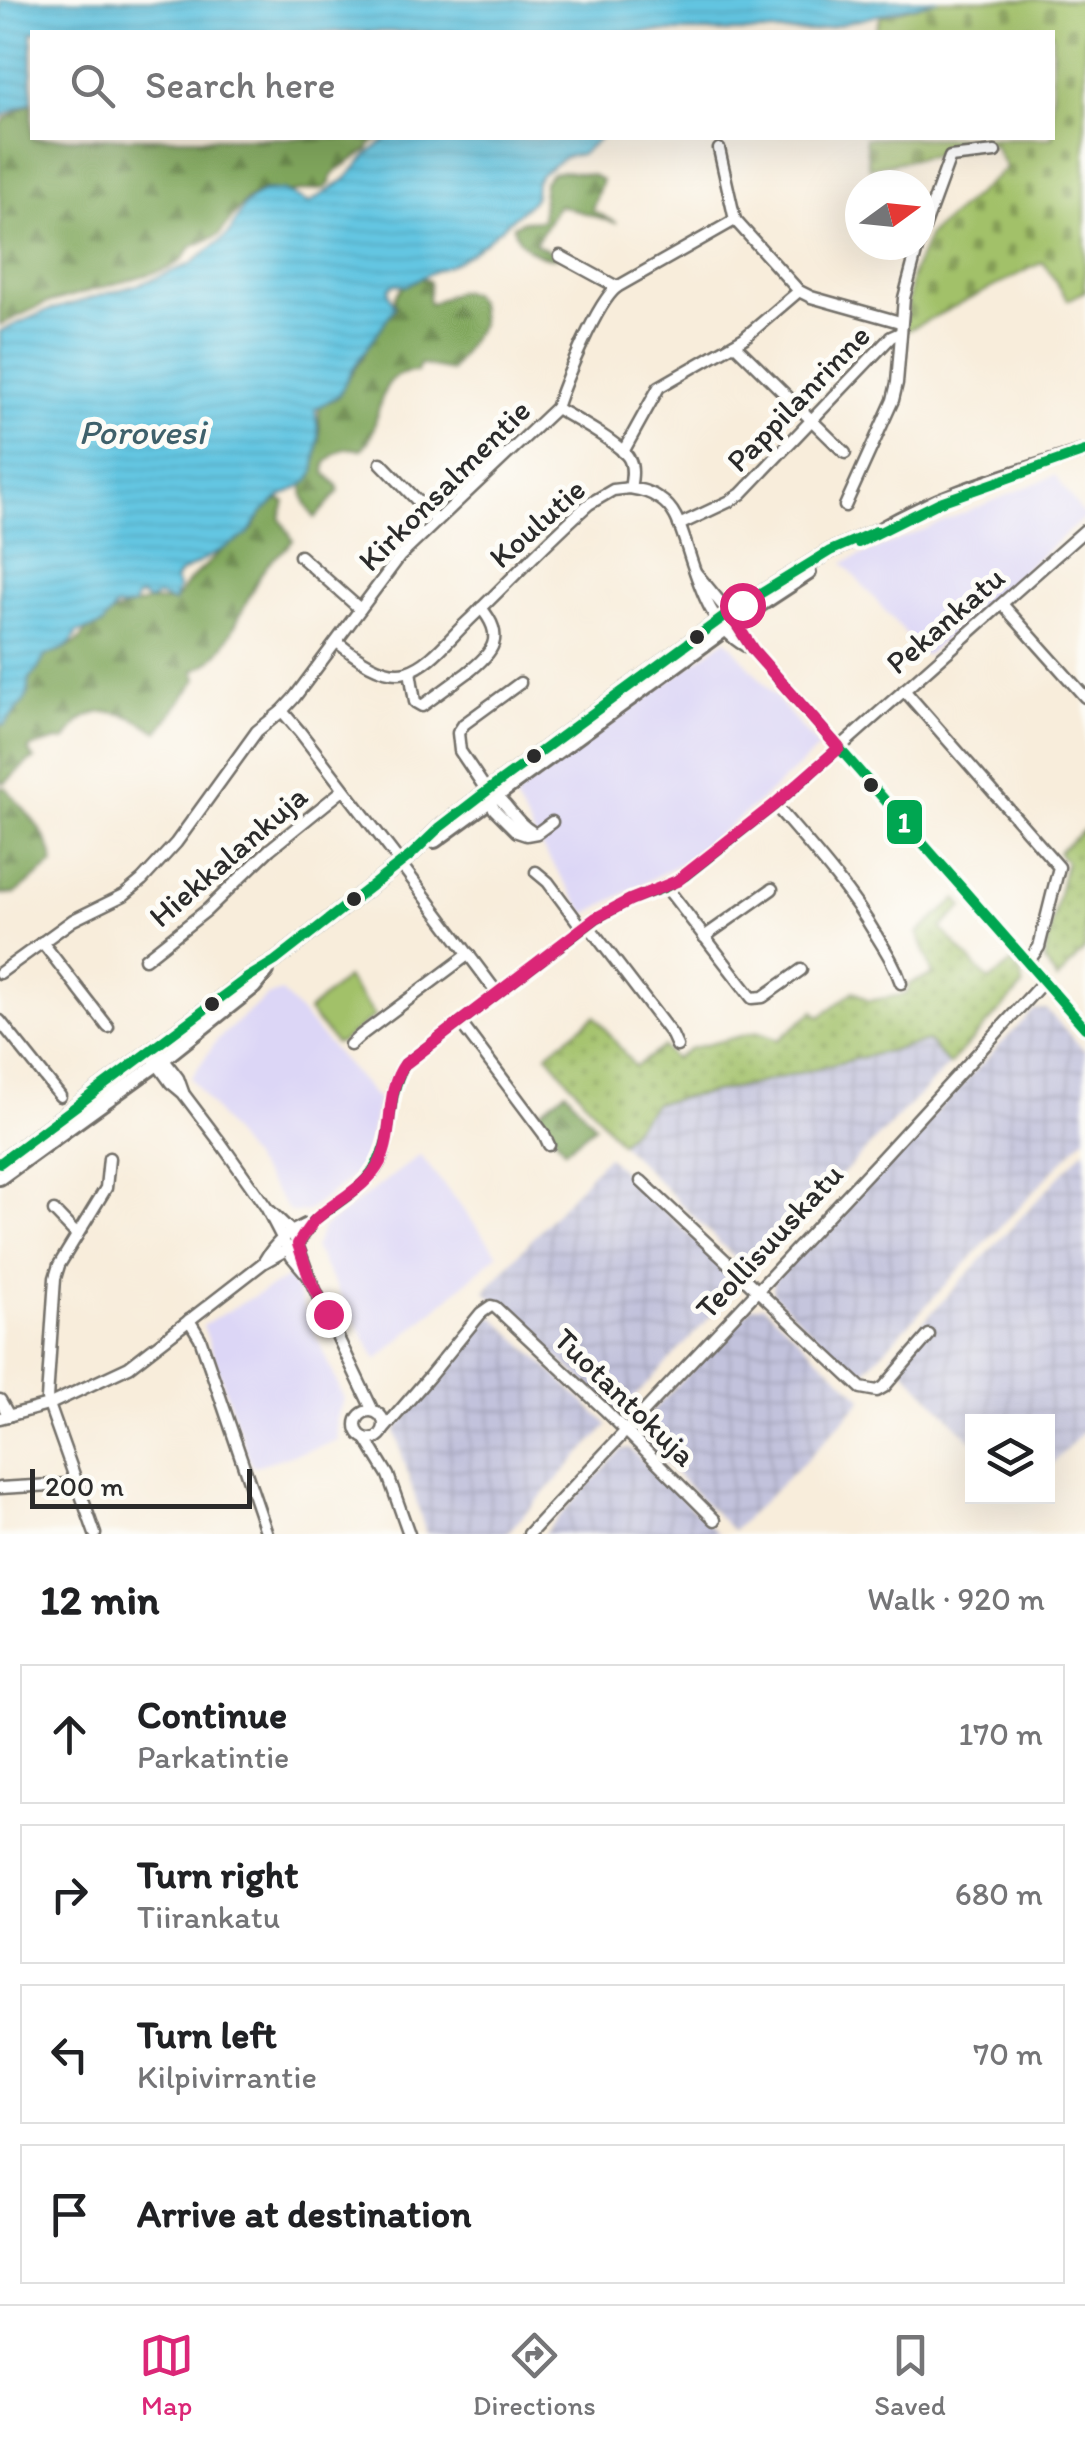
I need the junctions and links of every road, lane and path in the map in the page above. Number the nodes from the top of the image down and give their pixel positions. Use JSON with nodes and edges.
{"nodes":[{"id":1,"x":719,"y":148,"type":"dead end"},
{"id":2,"x":994,"y":152,"type":"dead end"},
{"id":3,"x":935,"y":198,"type":"edge"},
{"id":4,"x":735,"y":220,"type":"junction"},
{"id":5,"x":560,"y":256,"type":"dead end"},
{"id":6,"x":913,"y":260,"type":"edge"},
{"id":7,"x":618,"y":287,"type":"junction"},
{"id":8,"x":799,"y":291,"type":"junction"},
{"id":9,"x":900,"y":327,"type":"junction"},
{"id":10,"x":734,"y":344,"type":"junction"},
{"id":11,"x":556,"y":408,"type":"junction"},
{"id":12,"x":812,"y":420,"type":"junction"},
{"id":13,"x":1085,"y":450,"type":"edge"},
{"id":14,"x":623,"y":452,"type":"junction"},
{"id":15,"x":845,"y":453,"type":"dead end"},
{"id":16,"x":381,"y":463,"type":"dead end"},
{"id":17,"x":630,"y":488,"type":"junction"},
{"id":18,"x":845,"y":506,"type":"dead end"},
{"id":19,"x":436,"y":520,"type":"junction"},
{"id":20,"x":679,"y":525,"type":"junction"},
{"id":21,"x":1085,"y":530,"type":"edge"},
{"id":22,"x":300,"y":556,"type":"dead end"},
{"id":23,"x":1002,"y":604,"type":"junction"},
{"id":24,"x":481,"y":608,"type":"junction"},
{"id":25,"x":360,"y":610,"type":"junction"},
{"id":26,"x":727,"y":622,"type":"junction"},
{"id":27,"x":337,"y":642,"type":"junction"},
{"id":28,"x":410,"y":672,"type":"junction"},
{"id":29,"x":520,"y":683,"type":"dead end"},
{"id":30,"x":904,"y":690,"type":"junction"},
{"id":31,"x":1085,"y":697,"type":"edge"},
{"id":32,"x":286,"y":708,"type":"junction"},
{"id":33,"x":839,"y":748,"type":"junction"},
{"id":34,"x":343,"y":790,"type":"junction"},
{"id":35,"x":492,"y":796,"type":"junction"},
{"id":36,"x":774,"y":805,"type":"junction"},
{"id":37,"x":552,"y":822,"type":"dead end"},
{"id":38,"x":396,"y":857,"type":"dead end"},
{"id":39,"x":406,"y":871,"type":"dead end"},
{"id":40,"x":536,"y":872,"type":"dead end"},
{"id":41,"x":666,"y":887,"type":"junction"},
{"id":42,"x":772,"y":889,"type":"dead end"},
{"id":43,"x":586,"y":927,"type":"junction"},
{"id":44,"x":704,"y":937,"type":"junction"},
{"id":45,"x":42,"y":942,"type":"junction"},
{"id":46,"x":469,"y":954,"type":"junction"},
{"id":47,"x":145,"y":959,"type":"dead end"},
{"id":48,"x":1028,"y":962,"type":"junction"},
{"id":49,"x":801,"y":970,"type":"dead end"},
{"id":50,"x":0,"y":973,"type":"edge"},
{"id":51,"x":1044,"y":982,"type":"junction"},
{"id":52,"x":901,"y":983,"type":"dead end"},
{"id":53,"x":498,"y":994,"type":"junction"},
{"id":54,"x":0,"y":1021,"type":"edge"},
{"id":55,"x":460,"y":1022,"type":"junction"},
{"id":56,"x":108,"y":1028,"type":"dead end"},
{"id":57,"x":1085,"y":1028,"type":"edge"},
{"id":58,"x":350,"y":1045,"type":"dead end"},
{"id":59,"x":677,"y":1046,"type":"dead end"},
{"id":60,"x":158,"y":1058,"type":"junction"},
{"id":61,"x":60,"y":1096,"type":"dead end"},
{"id":62,"x":549,"y":1145,"type":"dead end"},
{"id":63,"x":109,"y":1158,"type":"dead end"},
{"id":64,"x":0,"y":1163,"type":"edge"},
{"id":65,"x":0,"y":1178,"type":"edge"},
{"id":66,"x":641,"y":1180,"type":"dead end"},
{"id":67,"x":54,"y":1210,"type":"dead end"},
{"id":68,"x":314,"y":1222,"type":"junction"},
{"id":69,"x":286,"y":1234,"type":"junction"},
{"id":70,"x":77,"y":1235,"type":"junction"},
{"id":71,"x":293,"y":1247,"type":"junction"},
{"id":72,"x":263,"y":1263,"type":"junction"},
{"id":73,"x":757,"y":1291,"type":"junction"},
{"id":74,"x":189,"y":1320,"type":"junction"},
{"id":75,"x":929,"y":1335,"type":"dead end"},
{"id":76,"x":353,"y":1371,"type":"junction"},
{"id":77,"x":0,"y":1400,"type":"edge"},
{"id":78,"x":48,"y":1405,"type":"junction"},
{"id":79,"x":403,"y":1408,"type":"junction"},
{"id":80,"x":377,"y":1413,"type":"junction"},
{"id":81,"x":360,"y":1415,"type":"junction"},
{"id":82,"x":4,"y":1417,"type":"edge"},
{"id":83,"x":625,"y":1431,"type":"junction"},
{"id":84,"x":382,"y":1432,"type":"junction"},
{"id":85,"x":366,"y":1439,"type":"junction"},
{"id":86,"x":388,"y":1475,"type":"junction"},
{"id":87,"x":78,"y":1481,"type":"junction"},
{"id":88,"x":0,"y":1488,"type":"edge"},
{"id":89,"x":715,"y":1520,"type":"dead end"},
{"id":90,"x":94,"y":1534,"type":"edge"},
{"id":91,"x":267,"y":1534,"type":"edge"},
{"id":92,"x":409,"y":1534,"type":"edge"},
{"id":93,"x":528,"y":1534,"type":"edge"}],
"edges":[{"from":1,"to":4,"type":"street"},
{"from":2,"to":3,"type":"street"},
{"from":4,"to":7,"type":"street","name":"Kirkonsalmentie"},
{"from":4,"to":8,"type":"street"},
{"from":5,"to":7,"type":"street"},
{"from":6,"to":9,"type":"street"},
{"from":7,"to":11,"type":"street","name":"Kirkonsalmentie"},
{"from":8,"to":9,"type":"street"},
{"from":8,"to":10,"type":"street"},
{"from":9,"to":12,"type":"street","name":"Pappilanrinne"},
{"from":9,"to":18,"type":"street"},
{"from":10,"to":12,"type":"street"},
{"from":10,"to":14,"type":"street"},
{"from":11,"to":14,"type":"street"},
{"from":11,"to":19,"type":"street","name":"Kirkonsalmentie"},
{"from":12,"to":15,"type":"street"},
{"from":12,"to":20,"type":"street","name":"Pappilanrinne"},
{"from":13,"to":26,"type":"main road"},
{"from":14,"to":17,"type":"street"},
{"from":16,"to":19,"type":"street"},
{"from":17,"to":20,"type":"street"},
{"from":17,"to":24,"type":"street","name":"Koulutie"},
{"from":19,"to":25,"type":"street","name":"Kirkonsalmentie"},
{"from":20,"to":26,"type":"street"},
{"from":21,"to":23,"type":"street","name":"Pekankatu"},
{"from":22,"to":25,"type":"street"},
{"from":23,"to":30,"type":"street","name":"Pekankatu"},
{"from":23,"to":31,"type":"street"},
{"from":24,"to":28,"type":"street","name":"Koulutie"},
{"from":24,"to":28,"type":"street"},
{"from":25,"to":27,"type":"street","name":"Kirkonsalmentie"},
{"from":26,"to":33,"type":"street"},
{"from":26,"to":35,"type":"main road"},
{"from":27,"to":28,"type":"street"},
{"from":27,"to":32,"type":"street","name":"Kirkonsalmentie"},
{"from":29,"to":35,"type":"street"},
{"from":30,"to":33,"type":"street","name":"Pekankatu"},
{"from":30,"to":48,"type":"street"},
{"from":32,"to":34,"type":"street"},
{"from":32,"to":45,"type":"street","name":"Kirkonsalmentie"},
{"from":33,"to":36,"type":"street","name":"Pekankatu"},
{"from":33,"to":48,"type":"street"},
{"from":34,"to":38,"type":"street"},
{"from":34,"to":47,"type":"street","name":"Hiekkalankuja"},
{"from":35,"to":37,"type":"street"},
{"from":35,"to":60,"type":"main road"},
{"from":36,"to":41,"type":"street","name":"Pekankatu"},
{"from":36,"to":52,"type":"street"},
{"from":39,"to":46,"type":"street"},
{"from":40,"to":43,"type":"street"},
{"from":41,"to":43,"type":"street","name":"Pekankatu"},
{"from":41,"to":44,"type":"street"},
{"from":42,"to":44,"type":"street"},
{"from":43,"to":53,"type":"street","name":"Pekankatu"},
{"from":43,"to":59,"type":"street"},
{"from":44,"to":49,"type":"street"},
{"from":45,"to":50,"type":"street","name":"Kirkonsalmentie"},
{"from":45,"to":56,"type":"street"},
{"from":46,"to":53,"type":"street"},
{"from":46,"to":58,"type":"street"},
{"from":48,"to":51,"type":"street"},
{"from":51,"to":57,"type":"street"},
{"from":51,"to":73,"type":"street","name":"Teollisuuskatu"},
{"from":53,"to":55,"type":"street","name":"Pekankatu"},
{"from":54,"to":61,"type":"street"},
{"from":55,"to":62,"type":"street"},
{"from":55,"to":68,"type":"street","name":"Pekankatu"},
{"from":60,"to":64,"type":"main road"},
{"from":60,"to":65,"type":"main road"},
{"from":60,"to":69,"type":"street"},
{"from":63,"to":70,"type":"street"},
{"from":66,"to":73,"type":"street"},
{"from":67,"to":70,"type":"street"},
{"from":68,"to":69,"type":"street"},
{"from":68,"to":71,"type":"street"},
{"from":69,"to":71,"type":"street"},
{"from":69,"to":72,"type":"street"},
{"from":70,"to":78,"type":"street"},
{"from":71,"to":72,"type":"street"},
{"from":71,"to":76,"type":"street"},
{"from":72,"to":74,"type":"street"},
{"from":73,"to":75,"type":"street"},
{"from":73,"to":83,"type":"street","name":"Teollisuuskatu"},
{"from":74,"to":78,"type":"street"},
{"from":74,"to":91,"type":"street"},
{"from":76,"to":80,"type":"street"},
{"from":76,"to":81,"type":"street"},
{"from":77,"to":82,"type":"street"},
{"from":78,"to":82,"type":"street"},
{"from":78,"to":87,"type":"street"},
{"from":79,"to":80,"type":"street"},
{"from":79,"to":83,"type":"street","name":"Tuotantokuja"},
{"from":79,"to":84,"type":"street"},
{"from":80,"to":81,"type":"street"},
{"from":80,"to":84,"type":"street"},
{"from":81,"to":85,"type":"street"},
{"from":83,"to":89,"type":"street","name":"Tuotantokuja"},
{"from":83,"to":93,"type":"street","name":"Teollisuuskatu"},
{"from":84,"to":85,"type":"street"},
{"from":84,"to":86,"type":"street"},
{"from":85,"to":86,"type":"street"},
{"from":86,"to":92,"type":"street"},
{"from":87,"to":88,"type":"street"},
{"from":87,"to":90,"type":"street"}]}
